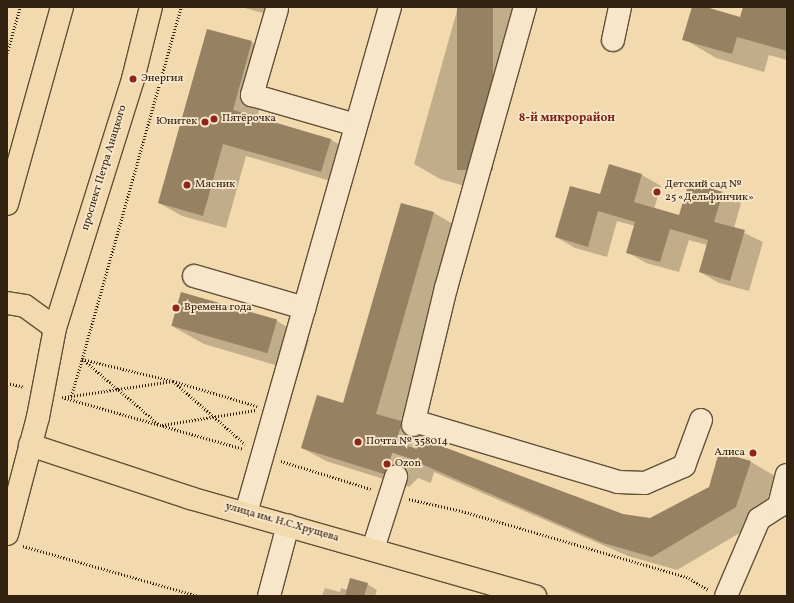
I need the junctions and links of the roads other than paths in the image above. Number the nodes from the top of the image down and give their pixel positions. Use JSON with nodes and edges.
{"nodes":[{"id":1,"x":62,"y":7,"type":"edge"},
{"id":2,"x":151,"y":7,"type":"edge"},
{"id":3,"x":390,"y":7,"type":"edge"},
{"id":4,"x":525,"y":7,"type":"edge"},
{"id":5,"x":620,"y":7,"type":"edge"},
{"id":6,"x":278,"y":9,"type":"dead end"},
{"id":7,"x":612,"y":40,"type":"dead end"},
{"id":8,"x":356,"y":125,"type":"junction"},
{"id":9,"x":7,"y":204,"type":"edge"},
{"id":10,"x":194,"y":276,"type":"dead end"},
{"id":11,"x":7,"y":303,"type":"edge"},
{"id":12,"x":304,"y":308,"type":"junction"},
{"id":13,"x":55,"y":328,"type":"junction"},
{"id":14,"x":701,"y":420,"type":"dead end"},
{"id":15,"x":30,"y":445,"type":"junction"},
{"id":16,"x":787,"y":475,"type":"edge"},
{"id":17,"x":393,"y":486,"type":"tunnel mouth"},
{"id":18,"x":246,"y":513,"type":"junction"},
{"id":19,"x":288,"y":525,"type":"junction"},
{"id":20,"x":14,"y":539,"type":"edge"},
{"id":21,"x":374,"y":549,"type":"junction"},
{"id":22,"x":719,"y":594,"type":"edge"},
{"id":23,"x":269,"y":596,"type":"edge"},
{"id":24,"x":535,"y":596,"type":"edge"}],
"edges":[{"from":1,"to":9,"type":"main road"},
{"from":2,"to":13,"type":"main road","name":"проспект Петра Анацкого"},
{"from":3,"to":8,"type":"lane"},
{"from":4,"to":14,"type":"lane"},
{"from":5,"to":7,"type":"lane"},
{"from":6,"to":8,"type":"lane"},
{"from":8,"to":12,"type":"lane"},
{"from":10,"to":12,"type":"lane"},
{"from":11,"to":13,"type":"main road"},
{"from":12,"to":18,"type":"lane"},
{"from":13,"to":15,"type":"main road","name":"проспект Петра Анацкого"},
{"from":15,"to":18,"type":"main road","name":"улица им. Н.С.Хрущева"},
{"from":15,"to":20,"type":"main road","name":"проспект Петра Анацкого"},
{"from":16,"to":22,"type":"lane"},
{"from":17,"to":21,"type":"lane"},
{"from":18,"to":19,"type":"main road","name":"улица им. Н.С.Хрущева"},
{"from":19,"to":21,"type":"main road","name":"улица им. Н.С.Хрущева"},
{"from":19,"to":23,"type":"lane"},
{"from":21,"to":24,"type":"main road","name":"улица им. Н.С.Хрущева"}]}
